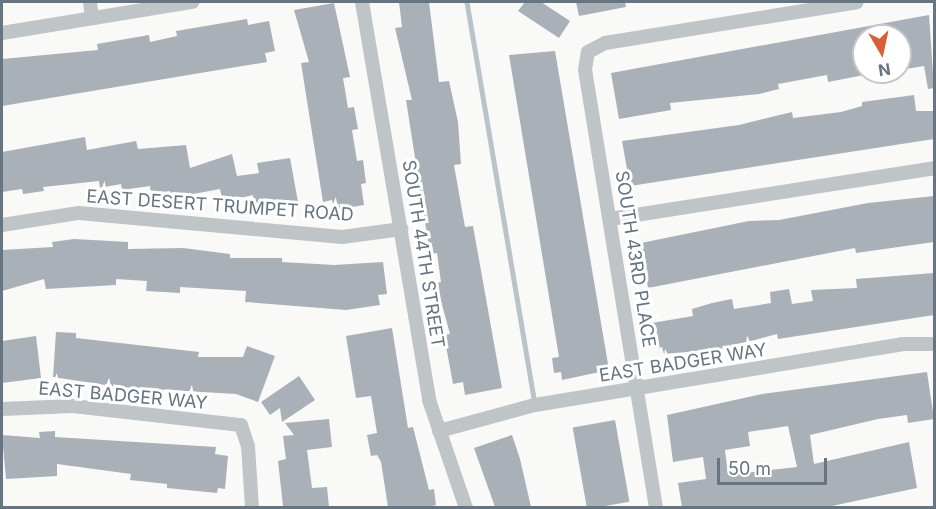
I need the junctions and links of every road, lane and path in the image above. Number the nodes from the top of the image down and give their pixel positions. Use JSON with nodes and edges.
{"nodes":[{"id":1,"x":90,"y":2,"type":"edge"},
{"id":2,"x":192,"y":2,"type":"edge"},
{"id":3,"x":362,"y":2,"type":"edge"},
{"id":4,"x":856,"y":2,"type":"edge"},
{"id":5,"x":92,"y":18,"type":"junction"},
{"id":6,"x":2,"y":33,"type":"edge"},
{"id":7,"x":934,"y":168,"type":"edge"},
{"id":8,"x":610,"y":219,"type":"junction"},
{"id":9,"x":2,"y":225,"type":"edge"},
{"id":10,"x":401,"y":229,"type":"junction"},
{"id":11,"x":934,"y":344,"type":"edge"},
{"id":12,"x":638,"y":388,"type":"junction"},
{"id":13,"x":2,"y":409,"type":"edge"},
{"id":14,"x":439,"y":431,"type":"junction"},
{"id":15,"x":252,"y":507,"type":"edge"},
{"id":16,"x":466,"y":507,"type":"edge"},
{"id":17,"x":656,"y":507,"type":"edge"}],
"edges":[{"from":1,"to":5,"type":"street"},
{"from":2,"to":5,"type":"street"},
{"from":3,"to":10,"type":"street","name":"SOUTH 44TH STREET"},
{"from":4,"to":8,"type":"street","name":"SOUTH 43RD PLACE"},
{"from":5,"to":6,"type":"street"},
{"from":7,"to":8,"type":"street"},
{"from":8,"to":12,"type":"street","name":"SOUTH 43RD PLACE"},
{"from":9,"to":10,"type":"street","name":"EAST DESERT TRUMPET ROAD"},
{"from":10,"to":14,"type":"street","name":"SOUTH 44TH STREET"},
{"from":11,"to":12,"type":"street","name":"EAST BADGER WAY"},
{"from":12,"to":14,"type":"street","name":"EAST BADGER WAY"},
{"from":12,"to":17,"type":"street","name":"SOUTH 43RD PLACE"},
{"from":13,"to":15,"type":"street","name":"EAST BADGER WAY"},
{"from":14,"to":16,"type":"street","name":"SOUTH 44TH STREET"}]}
